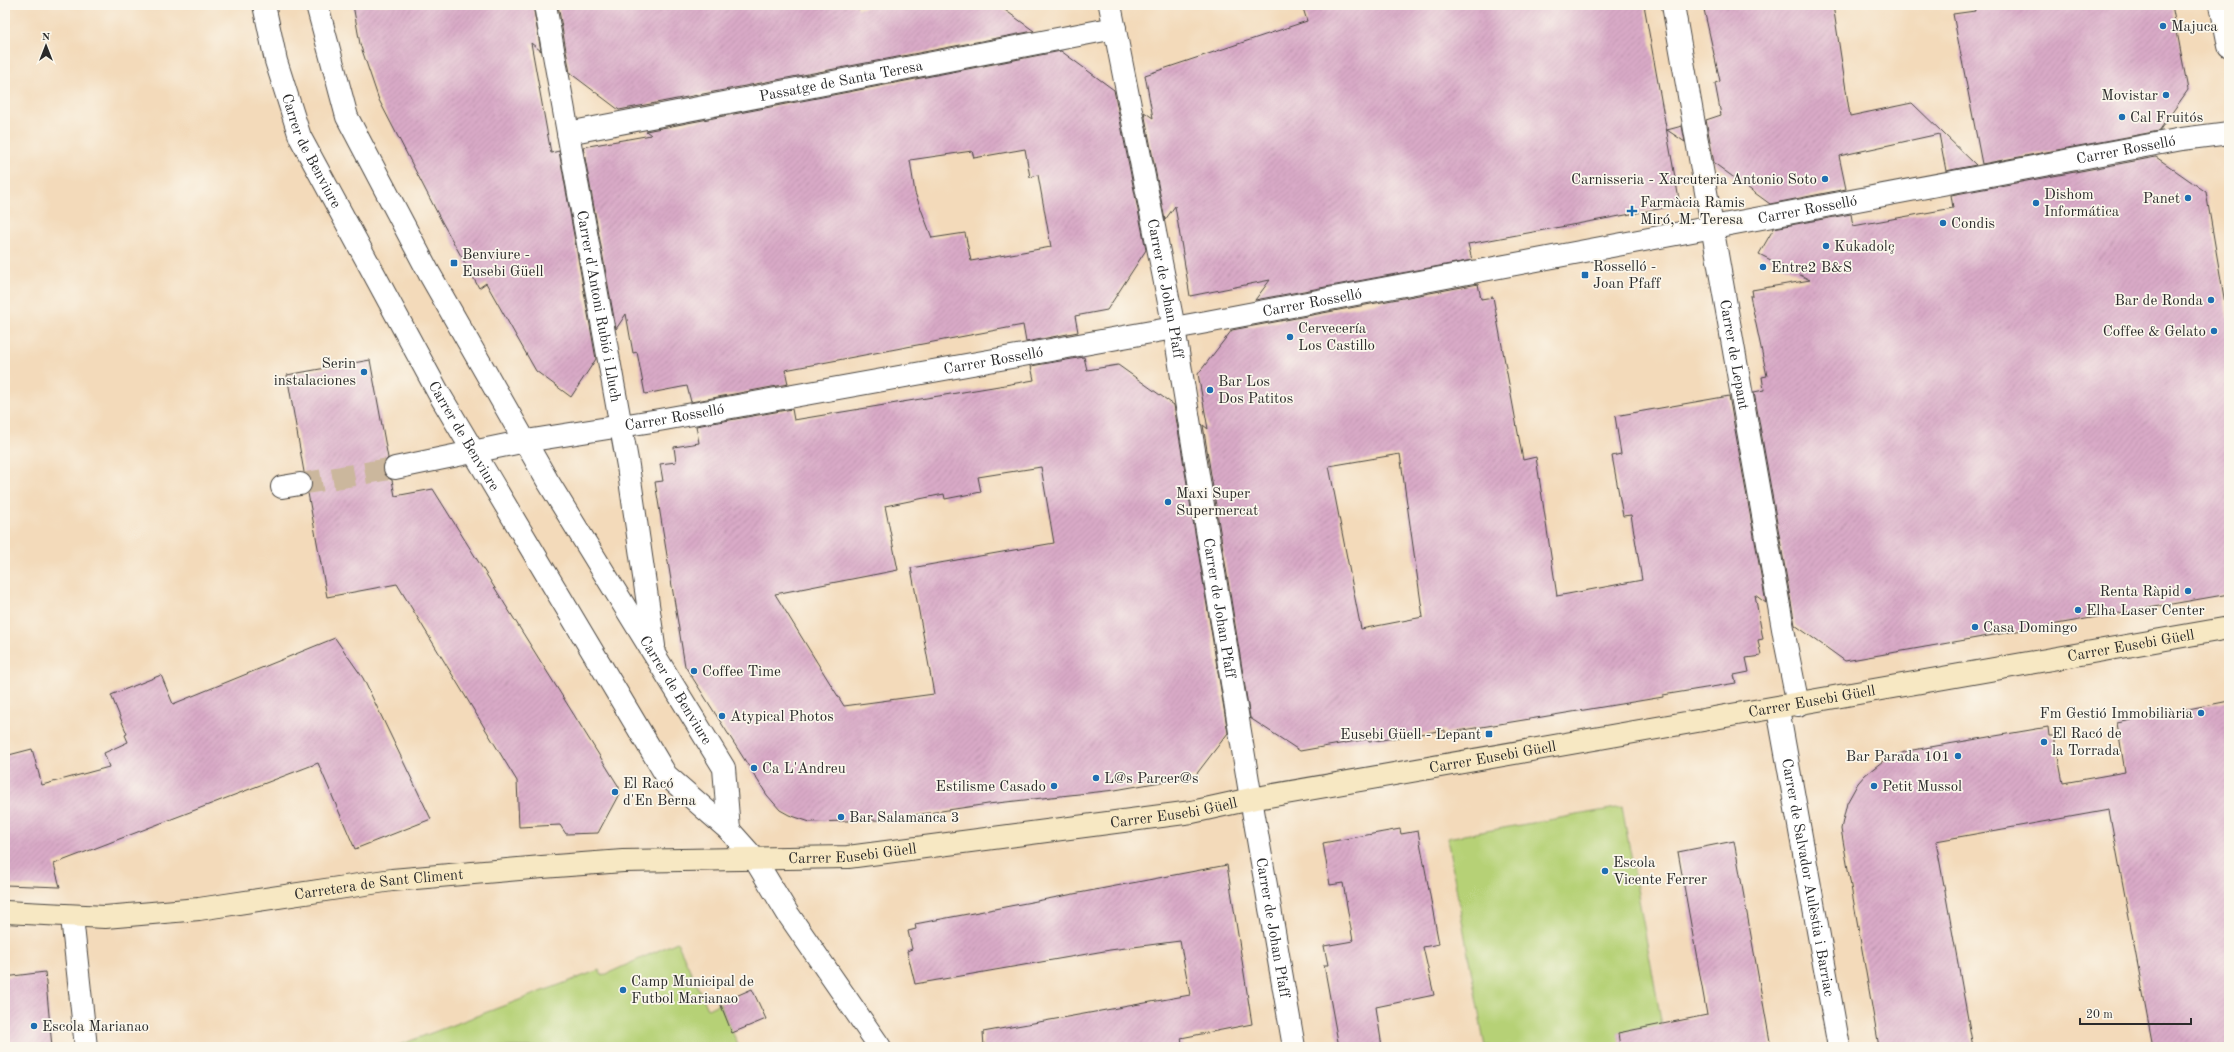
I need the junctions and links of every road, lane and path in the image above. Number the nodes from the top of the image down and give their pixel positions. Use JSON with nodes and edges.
{"nodes":[{"id":1,"x":264,"y":5,"type":"edge"},
{"id":2,"x":316,"y":5,"type":"edge"},
{"id":3,"x":545,"y":5,"type":"edge"},
{"id":4,"x":1110,"y":5,"type":"edge"},
{"id":5,"x":1673,"y":5,"type":"edge"},
{"id":6,"x":2221,"y":5,"type":"edge"},
{"id":7,"x":1115,"y":28,"type":"junction"},
{"id":8,"x":2229,"y":46,"type":"edge"},
{"id":9,"x":568,"y":133,"type":"junction"},
{"id":10,"x":2229,"y":133,"type":"edge"},
{"id":11,"x":1713,"y":227,"type":"junction"},
{"id":12,"x":1174,"y":328,"type":"junction"},
{"id":13,"x":621,"y":426,"type":"junction"},
{"id":14,"x":526,"y":441,"type":"junction"},
{"id":15,"x":475,"y":451,"type":"junction"},
{"id":16,"x":395,"y":468,"type":"tunnel mouth"},
{"id":17,"x":2229,"y":628,"type":"edge"},
{"id":18,"x":656,"y":656,"type":"junction"},
{"id":19,"x":1788,"y":707,"type":"junction"},
{"id":20,"x":1251,"y":799,"type":"junction"},
{"id":21,"x":729,"y":830,"type":"junction"},
{"id":22,"x":754,"y":858,"type":"junction"},
{"id":23,"x":5,"y":912,"type":"edge"},
{"id":24,"x":72,"y":917,"type":"junction"},
{"id":25,"x":86,"y":1047,"type":"edge"},
{"id":26,"x":880,"y":1047,"type":"edge"},
{"id":27,"x":1294,"y":1047,"type":"edge"},
{"id":28,"x":1839,"y":1047,"type":"edge"}],
"edges":[{"from":1,"to":15,"type":"street","name":"Carrer de Benviure"},
{"from":2,"to":14,"type":"street","name":"Carrer de Benviure"},
{"from":3,"to":9,"type":"street","name":"Carrer d'Antoni Rubió i Lluch"},
{"from":4,"to":7,"type":"street","name":"Carrer de Johan Pfaff"},
{"from":5,"to":11,"type":"street","name":"Carrer de Lepant"},
{"from":6,"to":8,"type":"street"},
{"from":7,"to":9,"type":"street","name":"Passatge de Santa Teresa"},
{"from":7,"to":12,"type":"street","name":"Carrer de Johan Pfaff"},
{"from":9,"to":13,"type":"street","name":"Carrer d'Antoni Rubió i Lluch"},
{"from":10,"to":11,"type":"street","name":"Carrer Rosselló"},
{"from":11,"to":12,"type":"street","name":"Carrer Rosselló"},
{"from":11,"to":19,"type":"street","name":"Carrer de Lepant"},
{"from":12,"to":13,"type":"street","name":"Carrer Rosselló"},
{"from":12,"to":20,"type":"street","name":"Carrer de Johan Pfaff"},
{"from":13,"to":14,"type":"street","name":"Carrer Rosselló"},
{"from":13,"to":18,"type":"street","name":"Carrer d'Antoni Rubió i Lluch"},
{"from":14,"to":15,"type":"street","name":"Carrer Rosselló"},
{"from":14,"to":18,"type":"street","name":"Carrer de Benviure"},
{"from":15,"to":16,"type":"street","name":"Carrer Rosselló"},
{"from":15,"to":21,"type":"street","name":"Carrer de Benviure"},
{"from":17,"to":19,"type":"street","name":"Carrer Eusebi Güell"},
{"from":18,"to":21,"type":"street","name":"Carrer de Benviure"},
{"from":19,"to":20,"type":"street","name":"Carrer Eusebi Güell"},
{"from":19,"to":28,"type":"street","name":"Carrer de Salvador Aulèstia i Barriac"},
{"from":20,"to":22,"type":"street","name":"Carrer Eusebi Güell"},
{"from":20,"to":27,"type":"street","name":"Carrer de Johan Pfaff"},
{"from":21,"to":22,"type":"street","name":"Carrer de Benviure"},
{"from":22,"to":24,"type":"street","name":"Carretera de Sant Climent"},
{"from":22,"to":26,"type":"street","name":"Carrer de Benviure"},
{"from":23,"to":24,"type":"street","name":"Carretera de Sant Climent"},
{"from":24,"to":25,"type":"street"}]}
